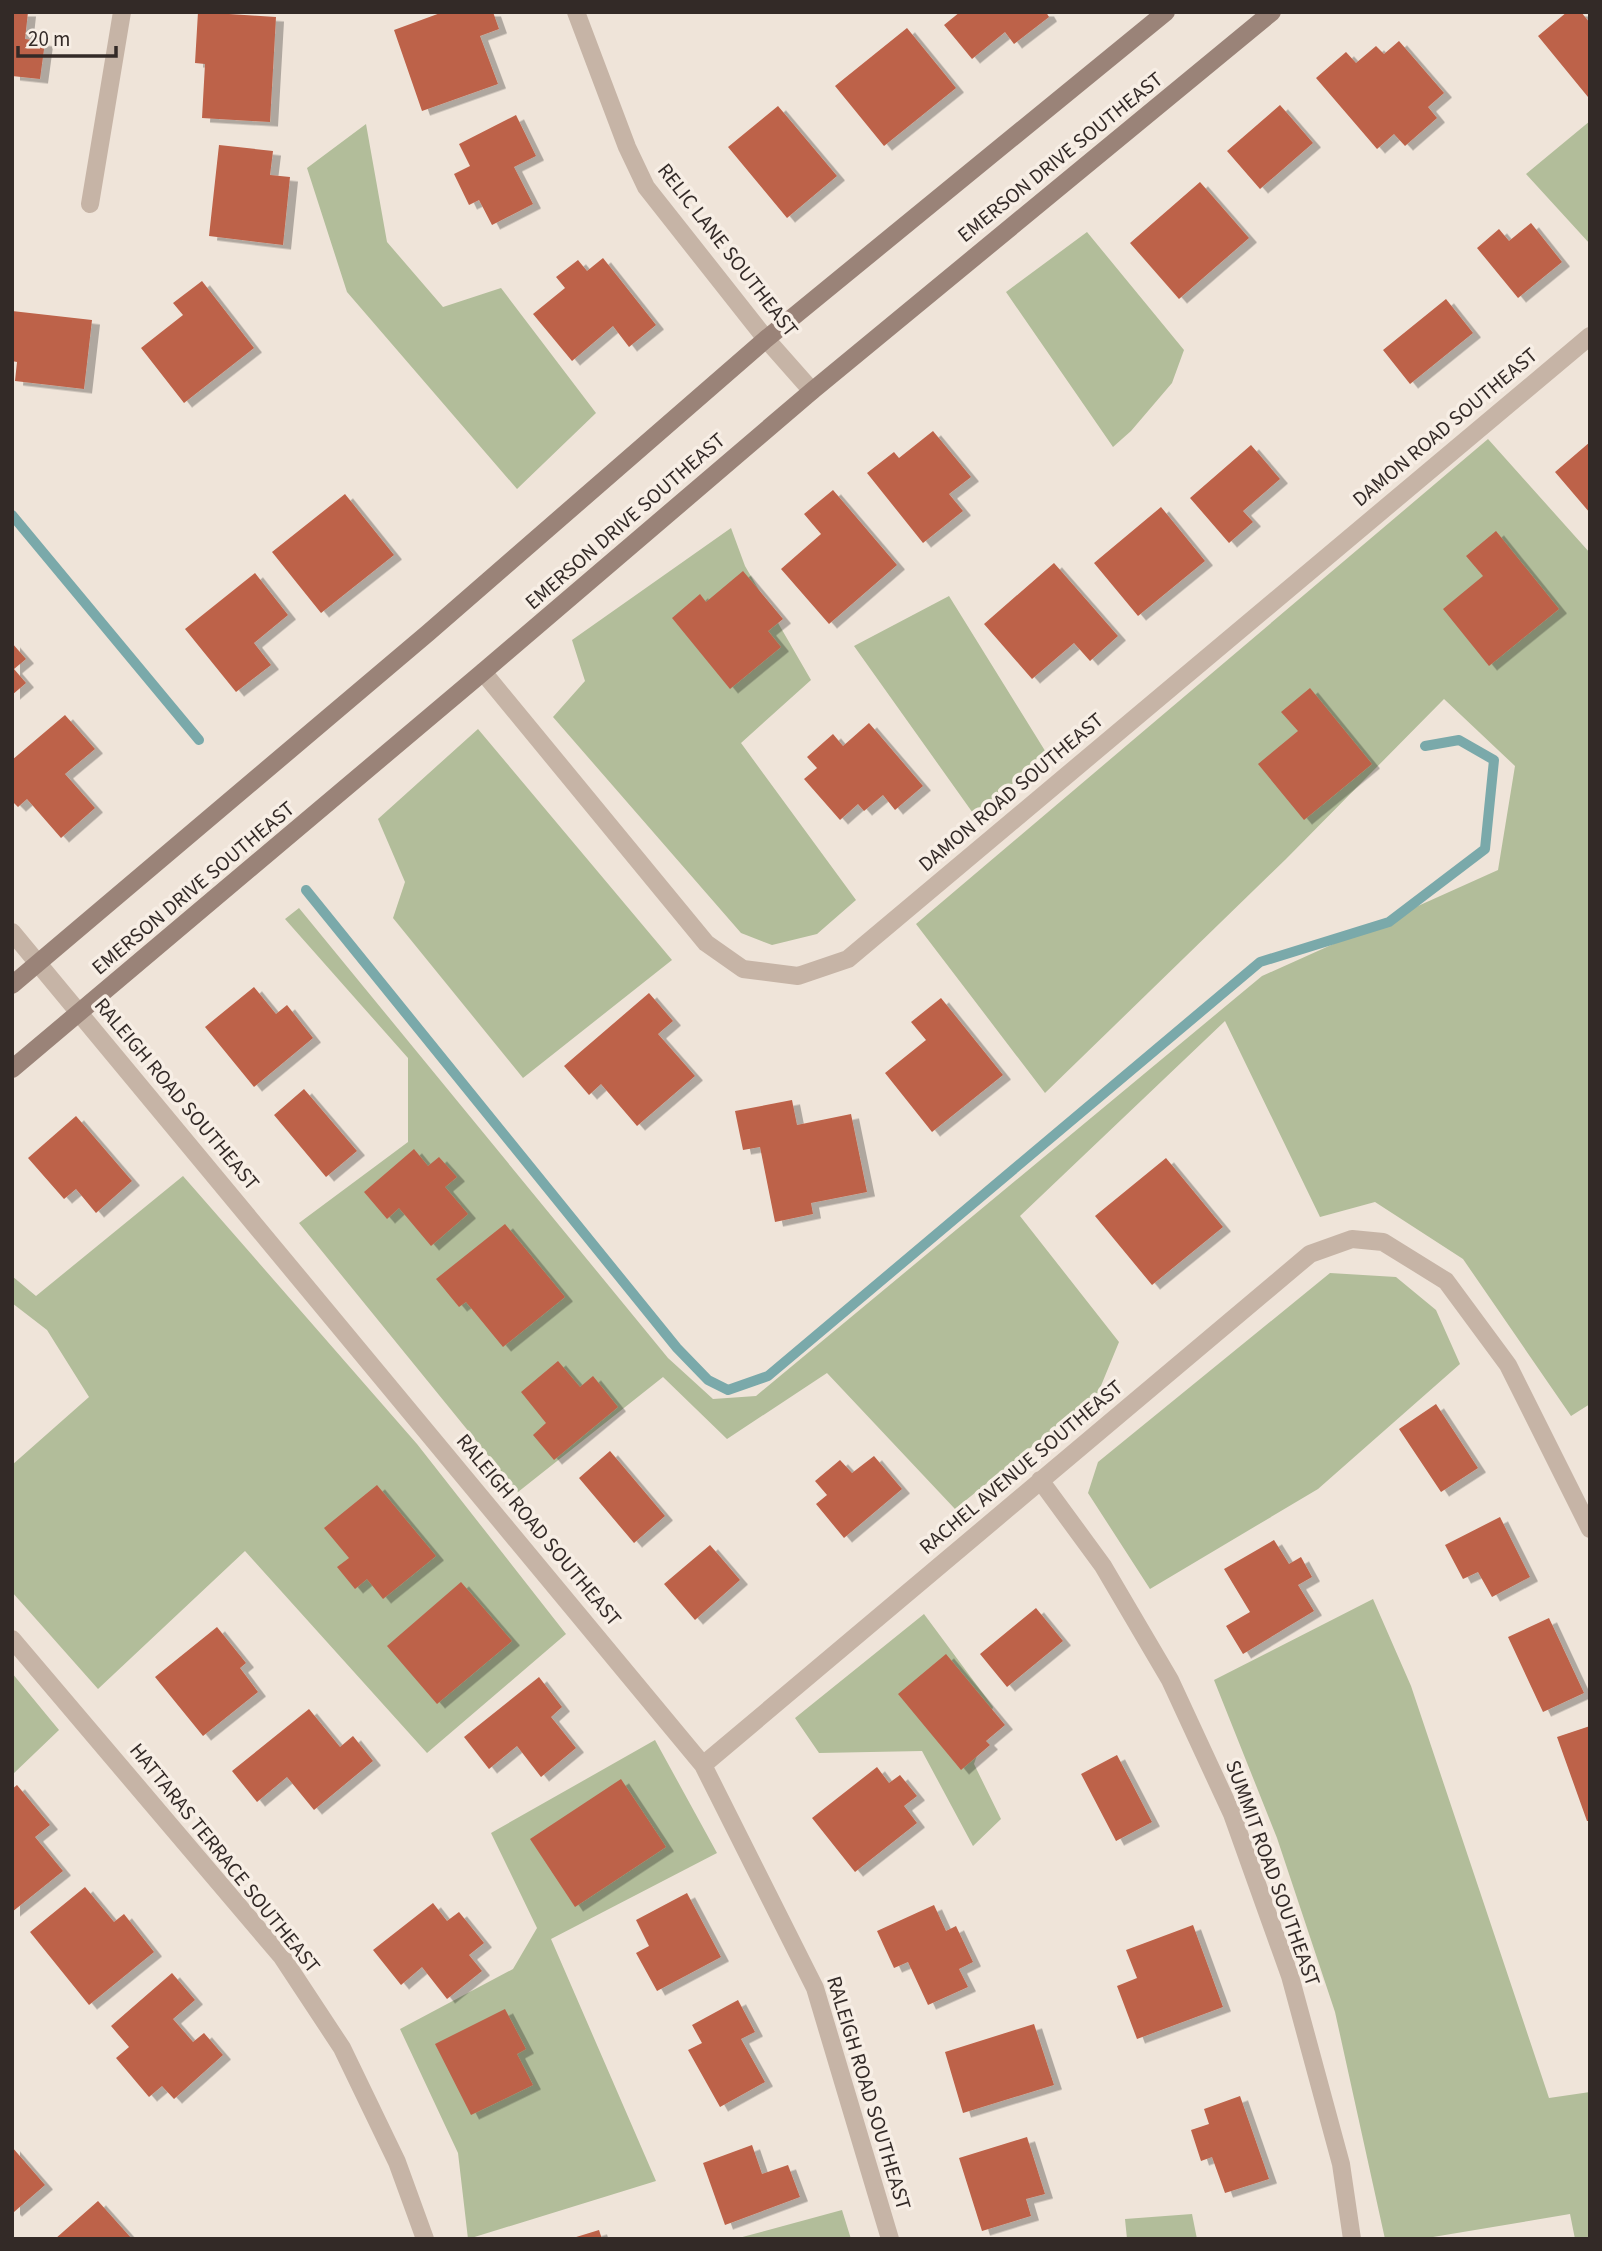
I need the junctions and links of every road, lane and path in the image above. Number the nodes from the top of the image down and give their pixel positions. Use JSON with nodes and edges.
{"nodes":[{"id":1,"x":122,"y":12,"type":"edge"},
{"id":2,"x":576,"y":12,"type":"edge"},
{"id":3,"x":1166,"y":12,"type":"edge"},
{"id":4,"x":1272,"y":12,"type":"edge"},
{"id":5,"x":90,"y":204,"type":"dead end"},
{"id":6,"x":1590,"y":336,"type":"edge"},
{"id":7,"x":766,"y":339,"type":"junction"},
{"id":8,"x":812,"y":391,"type":"junction"},
{"id":9,"x":483,"y":672,"type":"junction"},
{"id":10,"x":12,"y":932,"type":"edge"},
{"id":11,"x":39,"y":963,"type":"junction"},
{"id":12,"x":12,"y":985,"type":"edge"},
{"id":13,"x":80,"y":1013,"type":"junction"},
{"id":14,"x":12,"y":1069,"type":"edge"},
{"id":15,"x":1040,"y":1480,"type":"junction"},
{"id":16,"x":1590,"y":1530,"type":"edge"},
{"id":17,"x":12,"y":1639,"type":"edge"},
{"id":18,"x":703,"y":1765,"type":"junction"},
{"id":19,"x":425,"y":2239,"type":"edge"},
{"id":20,"x":890,"y":2239,"type":"edge"},
{"id":21,"x":1352,"y":2239,"type":"edge"}],
"edges":[{"from":1,"to":5,"type":"street"},
{"from":2,"to":7,"type":"street","name":"RELIC LANE SOUTHEAST"},
{"from":3,"to":7,"type":"street","name":"EMERSON DRIVE SOUTHEAST"},
{"from":4,"to":8,"type":"street","name":"EMERSON DRIVE SOUTHEAST"},
{"from":6,"to":9,"type":"street","name":"DAMON ROAD SOUTHEAST"},
{"from":7,"to":8,"type":"street","name":"RELIC LANE SOUTHEAST"},
{"from":7,"to":11,"type":"street","name":"EMERSON DRIVE SOUTHEAST"},
{"from":8,"to":9,"type":"street","name":"EMERSON DRIVE SOUTHEAST"},
{"from":9,"to":13,"type":"street","name":"EMERSON DRIVE SOUTHEAST"},
{"from":10,"to":11,"type":"street","name":"RALEIGH ROAD SOUTHEAST"},
{"from":11,"to":12,"type":"street","name":"EMERSON DRIVE SOUTHEAST"},
{"from":11,"to":13,"type":"street","name":"RALEIGH ROAD SOUTHEAST"},
{"from":13,"to":14,"type":"street","name":"EMERSON DRIVE SOUTHEAST"},
{"from":13,"to":18,"type":"street","name":"RALEIGH ROAD SOUTHEAST"},
{"from":15,"to":16,"type":"street","name":"RACHEL AVENUE SOUTHEAST"},
{"from":15,"to":18,"type":"street","name":"RACHEL AVENUE SOUTHEAST"},
{"from":15,"to":21,"type":"street","name":"SUMMIT ROAD SOUTHEAST"},
{"from":17,"to":19,"type":"street","name":"HATTARAS TERRACE SOUTHEAST"},
{"from":18,"to":20,"type":"street","name":"RALEIGH ROAD SOUTHEAST"}]}
